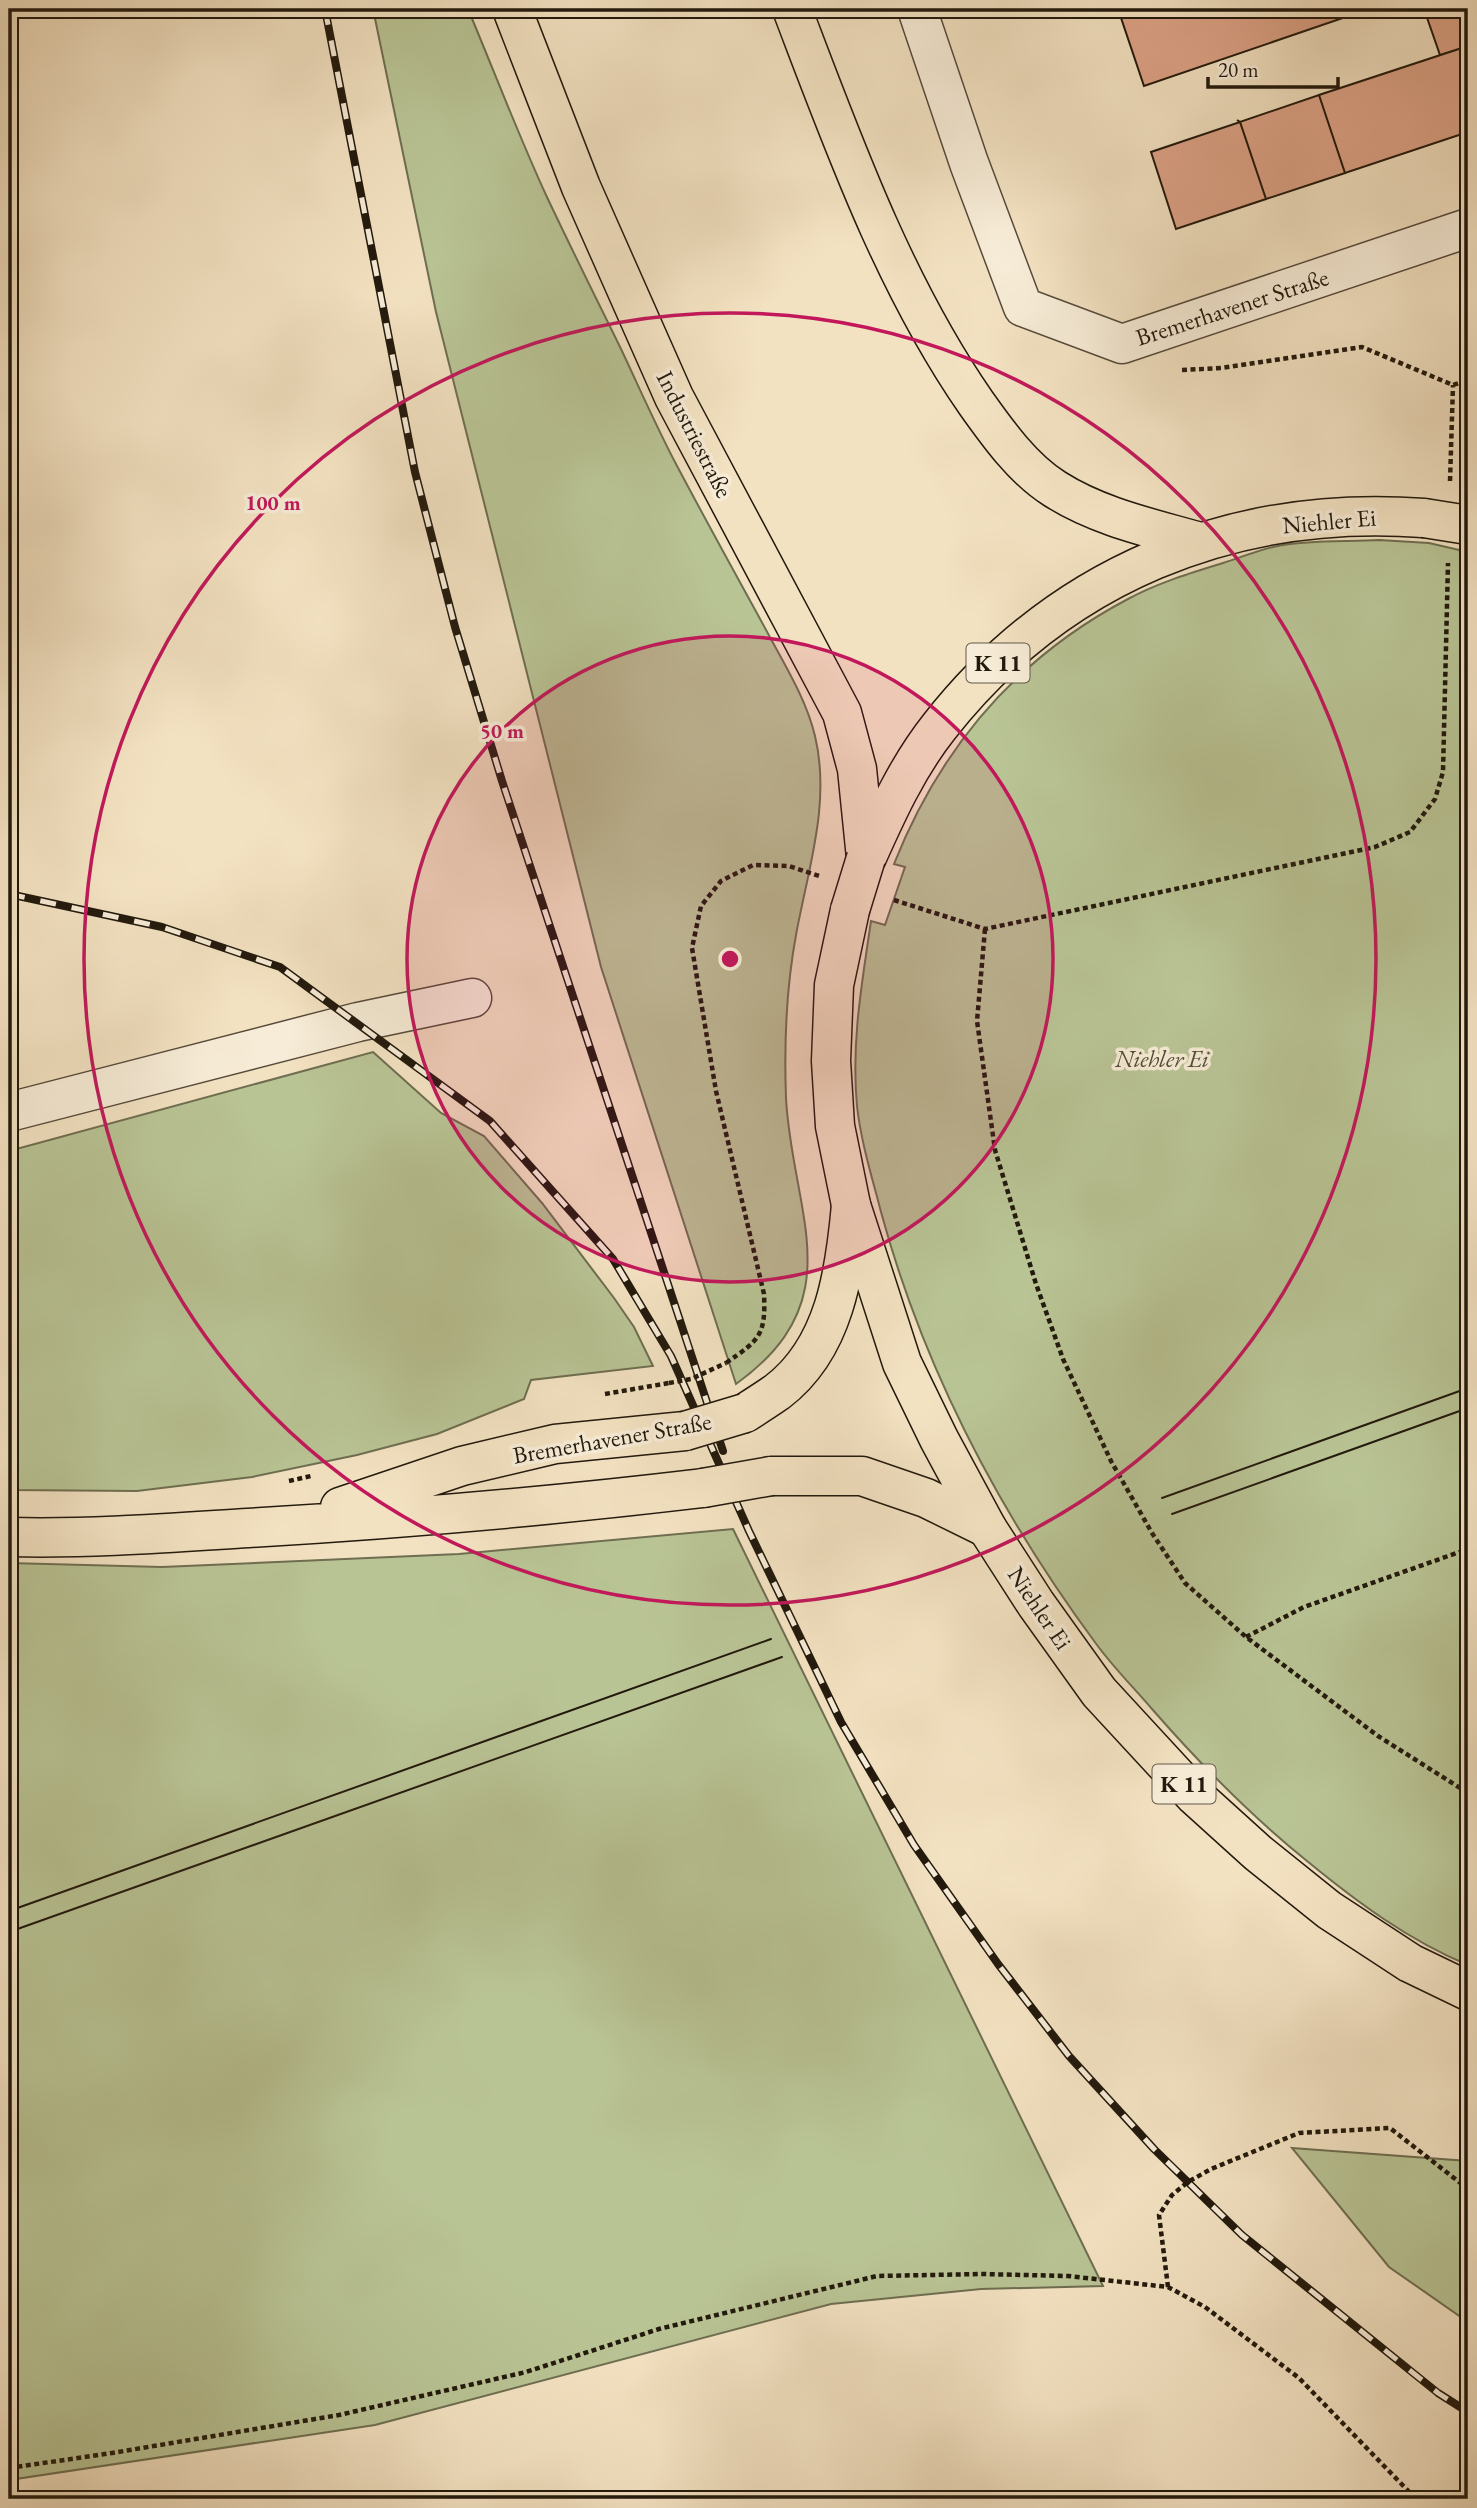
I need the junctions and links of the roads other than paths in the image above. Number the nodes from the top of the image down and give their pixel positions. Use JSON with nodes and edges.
{"nodes":[{"id":1,"x":512,"y":9,"type":"edge"},
{"id":2,"x":792,"y":9,"type":"edge"},
{"id":3,"x":916,"y":9,"type":"edge"},
{"id":4,"x":1468,"y":228,"type":"edge"},
{"id":5,"x":1458,"y":538,"type":"edge"},
{"id":6,"x":1200,"y":542,"type":"junction"},
{"id":7,"x":866,"y":858,"type":"junction"},
{"id":8,"x":472,"y":998,"type":"dead end"},
{"id":9,"x":9,"y":1112,"type":"edge"},
{"id":10,"x":851,"y":1205,"type":"junction"},
{"id":11,"x":285,"y":1526,"type":"junction"},
{"id":12,"x":987,"y":1528,"type":"junction"},
{"id":13,"x":9,"y":1538,"type":"edge"},
{"id":14,"x":1468,"y":1991,"type":"edge"}],
"edges":[{"from":1,"to":7,"type":"main road","name":"Industriestraße"},
{"from":2,"to":6,"type":"main road"},
{"from":3,"to":4,"type":"street","name":"Bremerhavener Straße"},
{"from":5,"to":6,"type":"main road","name":"Niehler Ei","number":"K 11","bridge":true},
{"from":6,"to":7,"type":"main road","name":"Niehler Ei","number":"K 11"},
{"from":7,"to":10,"type":"main road","name":"Niehler Ei","number":"K 11","bridge":true},
{"from":8,"to":9,"type":"street"},
{"from":10,"to":11,"type":"main road","name":"Bremerhavener Straße","number":"K 11","bridge":true},
{"from":10,"to":12,"type":"main road","name":"Niehler Ei","number":"K 11"},
{"from":11,"to":12,"type":"main road","name":"Bremerhavener Straße","number":"K 11","bridge":true},
{"from":11,"to":13,"type":"main road","name":"Bremerhavener Straße","number":"K 11"},
{"from":12,"to":14,"type":"main road","name":"Niehler Ei","number":"K 11"}]}
